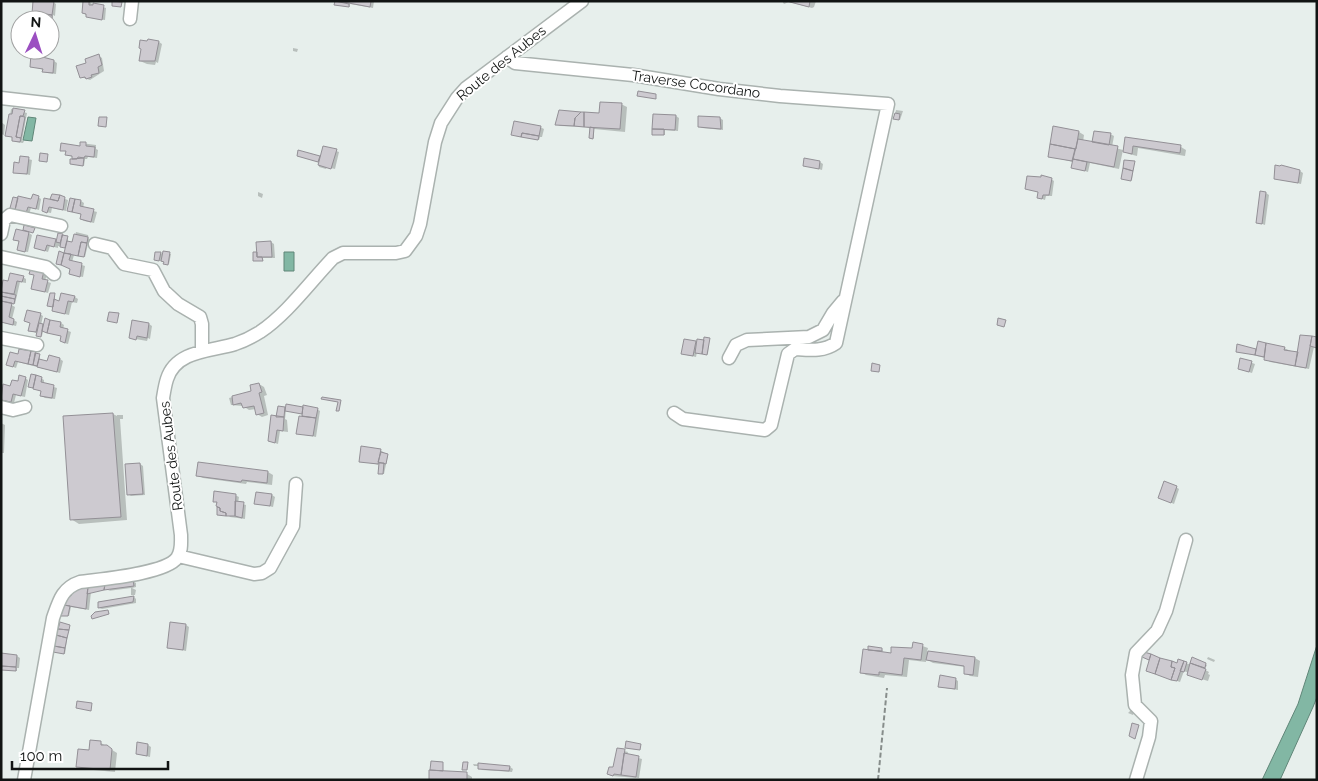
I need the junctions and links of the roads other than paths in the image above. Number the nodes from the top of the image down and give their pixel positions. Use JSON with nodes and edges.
{"nodes":[{"id":1,"x":132,"y":1,"type":"edge"},
{"id":2,"x":582,"y":1,"type":"edge"},
{"id":3,"x":130,"y":20,"type":"dead end"},
{"id":4,"x":507,"y":57,"type":"junction"},
{"id":5,"x":1,"y":98,"type":"edge"},
{"id":6,"x":54,"y":104,"type":"dead end"},
{"id":7,"x":61,"y":226,"type":"dead end"},
{"id":8,"x":1,"y":234,"type":"edge"},
{"id":9,"x":95,"y":244,"type":"dead end"},
{"id":10,"x":1,"y":257,"type":"edge"},
{"id":11,"x":54,"y":274,"type":"dead end"},
{"id":12,"x":844,"y":300,"type":"junction"},
{"id":13,"x":1,"y":338,"type":"edge"},
{"id":14,"x":38,"y":345,"type":"dead end"},
{"id":15,"x":202,"y":351,"type":"junction"},
{"id":16,"x":729,"y":358,"type":"dead end"},
{"id":17,"x":1,"y":407,"type":"edge"},
{"id":18,"x":25,"y":407,"type":"dead end"},
{"id":19,"x":674,"y":413,"type":"dead end"},
{"id":20,"x":296,"y":484,"type":"dead end"},
{"id":21,"x":1186,"y":540,"type":"dead end"},
{"id":22,"x":178,"y":556,"type":"junction"},
{"id":23,"x":24,"y":780,"type":"edge"},
{"id":24,"x":1136,"y":780,"type":"edge"}],
"edges":[{"from":1,"to":3,"type":"street"},
{"from":2,"to":4,"type":"street","name":"Route des Aubes"},
{"from":4,"to":12,"type":"street","name":"Traverse Cocordano"},
{"from":4,"to":15,"type":"street","name":"Route des Aubes"},
{"from":5,"to":6,"type":"street"},
{"from":7,"to":8,"type":"street"},
{"from":9,"to":15,"type":"street"},
{"from":10,"to":11,"type":"street"},
{"from":12,"to":16,"type":"street"},
{"from":12,"to":19,"type":"street"},
{"from":13,"to":14,"type":"street"},
{"from":15,"to":22,"type":"street","name":"Route des Aubes"},
{"from":17,"to":18,"type":"street"},
{"from":20,"to":22,"type":"street"},
{"from":21,"to":24,"type":"street"},
{"from":22,"to":23,"type":"street"}]}
